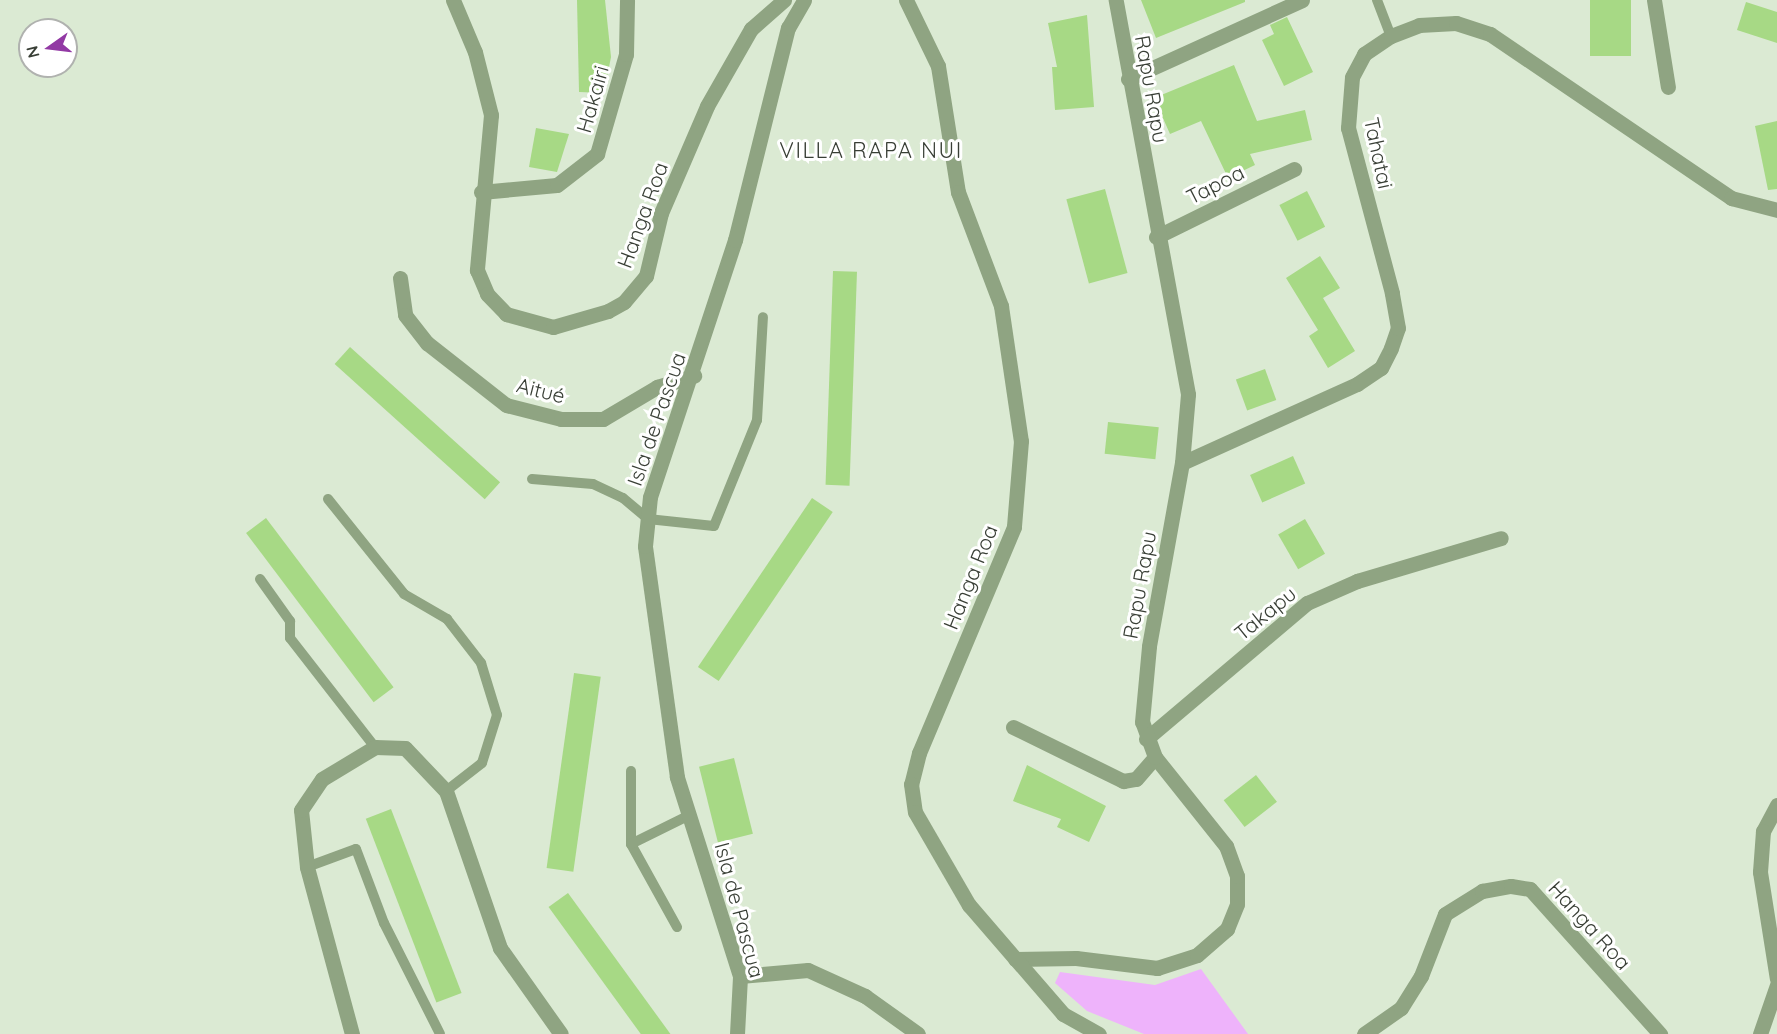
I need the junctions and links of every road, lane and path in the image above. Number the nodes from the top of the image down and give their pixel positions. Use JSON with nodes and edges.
{"nodes":[{"id":1,"x":453,"y":0,"type":"edge"},
{"id":2,"x":627,"y":0,"type":"edge"},
{"id":3,"x":784,"y":0,"type":"edge"},
{"id":4,"x":804,"y":0,"type":"edge"},
{"id":5,"x":906,"y":0,"type":"edge"},
{"id":6,"x":1116,"y":0,"type":"edge"},
{"id":7,"x":1302,"y":0,"type":"edge"},
{"id":8,"x":1377,"y":0,"type":"edge"},
{"id":9,"x":1654,"y":0,"type":"edge"},
{"id":10,"x":1392,"y":36,"type":"junction"},
{"id":11,"x":1128,"y":79,"type":"junction"},
{"id":12,"x":1668,"y":87,"type":"dead end"},
{"id":13,"x":1293,"y":169,"type":"dead end"},
{"id":14,"x":482,"y":192,"type":"junction"},
{"id":15,"x":1777,"y":210,"type":"edge"},
{"id":16,"x":1156,"y":237,"type":"junction"},
{"id":17,"x":400,"y":278,"type":"dead end"},
{"id":18,"x":763,"y":317,"type":"dead end"},
{"id":19,"x":694,"y":376,"type":"junction"},
{"id":20,"x":1182,"y":464,"type":"junction"},
{"id":21,"x":532,"y":479,"type":"dead end"},
{"id":22,"x":328,"y":499,"type":"dead end"},
{"id":23,"x":648,"y":519,"type":"junction"},
{"id":24,"x":1501,"y":538,"type":"dead end"},
{"id":25,"x":260,"y":579,"type":"dead end"},
{"id":26,"x":1013,"y":726,"type":"dead end"},
{"id":27,"x":1146,"y":739,"type":"junction"},
{"id":28,"x":375,"y":747,"type":"junction"},
{"id":29,"x":1155,"y":757,"type":"junction"},
{"id":30,"x":631,"y":771,"type":"dead end"},
{"id":31,"x":447,"y":791,"type":"junction"},
{"id":32,"x":1777,"y":805,"type":"edge"},
{"id":33,"x":690,"y":815,"type":"junction"},
{"id":34,"x":631,"y":844,"type":"junction"},
{"id":35,"x":307,"y":867,"type":"junction"},
{"id":36,"x":677,"y":927,"type":"dead end"},
{"id":37,"x":1015,"y":959,"type":"junction"},
{"id":38,"x":740,"y":976,"type":"junction"},
{"id":39,"x":1777,"y":979,"type":"edge"},
{"id":40,"x":1777,"y":986,"type":"edge"},
{"id":41,"x":352,"y":1034,"type":"edge"},
{"id":42,"x":440,"y":1034,"type":"edge"},
{"id":43,"x":561,"y":1034,"type":"edge"},
{"id":44,"x":737,"y":1034,"type":"edge"},
{"id":45,"x":918,"y":1034,"type":"edge"},
{"id":46,"x":1099,"y":1034,"type":"edge"},
{"id":47,"x":1364,"y":1034,"type":"edge"},
{"id":48,"x":1660,"y":1034,"type":"edge"},
{"id":49,"x":1760,"y":1034,"type":"edge"}],
"edges":[{"from":1,"to":14,"type":"street","name":"Hanga Roa"},
{"from":2,"to":14,"type":"street","name":"Hakairi"},
{"from":3,"to":14,"type":"street","name":"Hanga Roa"},
{"from":4,"to":19,"type":"street","name":"Isla de Pascua"},
{"from":5,"to":37,"type":"street","name":"Hanga Roa"},
{"from":6,"to":11,"type":"street","name":"Rapu Rapu"},
{"from":7,"to":11,"type":"street"},
{"from":8,"to":10,"type":"lane"},
{"from":9,"to":12,"type":"street"},
{"from":10,"to":15,"type":"street","name":"Tahatai"},
{"from":10,"to":20,"type":"street","name":"Tahatai"},
{"from":11,"to":16,"type":"street","name":"Rapu Rapu"},
{"from":13,"to":16,"type":"street","name":"Tapoa"},
{"from":16,"to":20,"type":"street","name":"Rapu Rapu"},
{"from":17,"to":19,"type":"street","name":"Aitué"},
{"from":18,"to":23,"type":"lane"},
{"from":19,"to":23,"type":"street","name":"Isla de Pascua"},
{"from":20,"to":27,"type":"street","name":"Rapu Rapu"},
{"from":21,"to":23,"type":"lane"},
{"from":22,"to":31,"type":"lane"},
{"from":23,"to":33,"type":"street","name":"Isla de Pascua"},
{"from":24,"to":27,"type":"street","name":"Takapu"},
{"from":25,"to":28,"type":"lane"},
{"from":26,"to":29,"type":"street"},
{"from":27,"to":29,"type":"street","name":"Rapu Rapu"},
{"from":28,"to":31,"type":"street"},
{"from":28,"to":35,"type":"street"},
{"from":29,"to":37,"type":"street","name":"Rapu Rapu"},
{"from":30,"to":34,"type":"lane"},
{"from":31,"to":43,"type":"street"},
{"from":32,"to":39,"type":"street"},
{"from":33,"to":34,"type":"lane"},
{"from":33,"to":38,"type":"street","name":"Isla de Pascua"},
{"from":34,"to":36,"type":"lane"},
{"from":35,"to":41,"type":"street"},
{"from":35,"to":42,"type":"lane"},
{"from":37,"to":46,"type":"street","name":"Hanga Roa"},
{"from":38,"to":44,"type":"street","name":"Isla de Pascua"},
{"from":38,"to":45,"type":"street"},
{"from":40,"to":49,"type":"street"},
{"from":47,"to":48,"type":"street","name":"Hanga Roa"}]}
